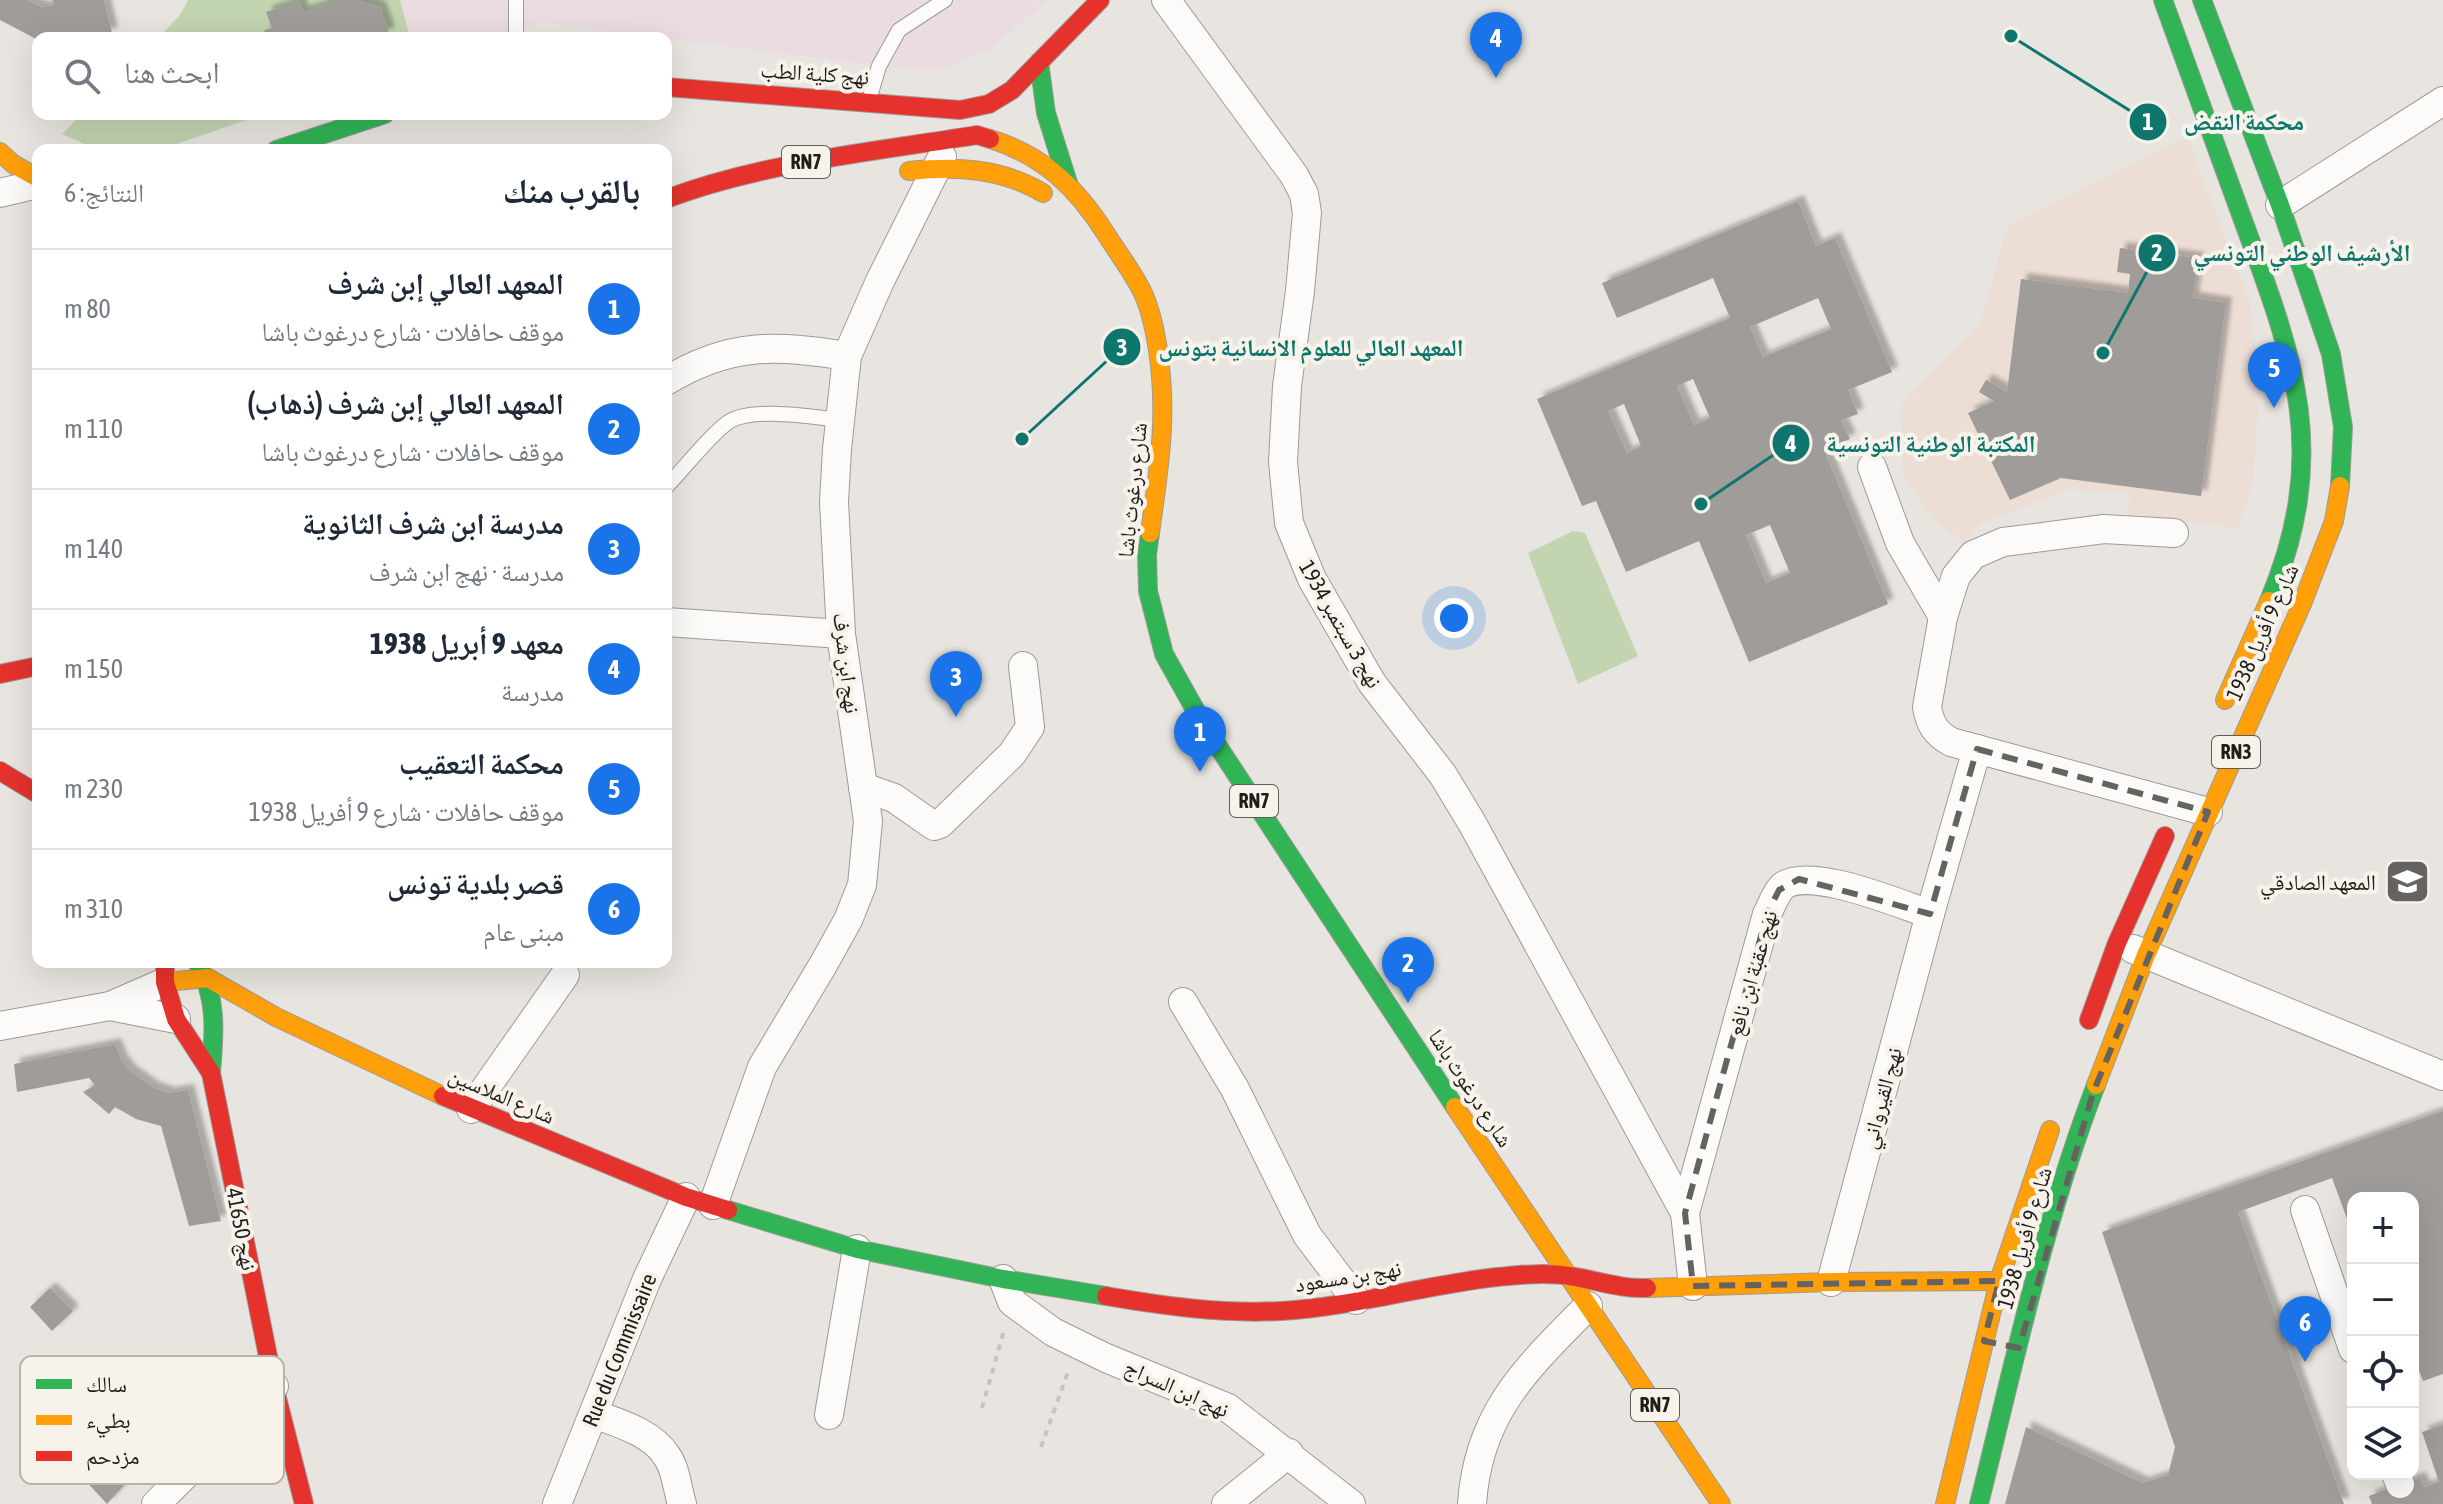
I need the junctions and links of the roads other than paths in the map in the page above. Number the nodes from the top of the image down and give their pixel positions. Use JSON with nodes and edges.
{"nodes":[{"id":1,"x":516,"y":0,"type":"edge"},
{"id":2,"x":945,"y":0,"type":"edge"},
{"id":3,"x":1100,"y":0,"type":"edge"},
{"id":4,"x":1166,"y":0,"type":"edge"},
{"id":5,"x":2163,"y":0,"type":"edge"},
{"id":6,"x":2202,"y":0,"type":"edge"},
{"id":7,"x":516,"y":32,"type":"edge"},
{"id":8,"x":1039,"y":62,"type":"junction"},
{"id":9,"x":672,"y":87,"type":"edge"},
{"id":10,"x":869,"y":101,"type":"junction"},
{"id":11,"x":2443,"y":101,"type":"edge"},
{"id":12,"x":960,"y":110,"type":"junction"},
{"id":13,"x":367,"y":120,"type":"edge"},
{"id":14,"x":949,"y":139,"type":"junction"},
{"id":15,"x":294,"y":144,"type":"edge"},
{"id":16,"x":0,"y":152,"type":"edge"},
{"id":17,"x":937,"y":167,"type":"junction"},
{"id":18,"x":892,"y":173,"type":"dead end"},
{"id":19,"x":32,"y":175,"type":"edge"},
{"id":20,"x":32,"y":185,"type":"edge"},
{"id":21,"x":787,"y":185,"type":"dead end"},
{"id":22,"x":1069,"y":186,"type":"junction"},
{"id":23,"x":0,"y":193,"type":"edge"},
{"id":24,"x":672,"y":197,"type":"edge"},
{"id":25,"x":2280,"y":205,"type":"junction"},
{"id":26,"x":672,"y":215,"type":"edge"},
{"id":27,"x":1107,"y":238,"type":"junction"},
{"id":28,"x":847,"y":356,"type":"junction"},
{"id":29,"x":672,"y":377,"type":"edge"},
{"id":30,"x":840,"y":420,"type":"junction"},
{"id":31,"x":1872,"y":467,"type":"dead end"},
{"id":32,"x":672,"y":481,"type":"edge"},
{"id":33,"x":2174,"y":533,"type":"dead end"},
{"id":34,"x":1943,"y":617,"type":"junction"},
{"id":35,"x":672,"y":622,"type":"edge"},
{"id":36,"x":841,"y":634,"type":"junction"},
{"id":37,"x":32,"y":656,"type":"edge"},
{"id":38,"x":1023,"y":666,"type":"dead end"},
{"id":39,"x":0,"y":674,"type":"edge"},
{"id":40,"x":2216,"y":721,"type":"dead end"},
{"id":41,"x":1977,"y":749,"type":"junction"},
{"id":42,"x":0,"y":771,"type":"edge"},
{"id":43,"x":863,"y":787,"type":"junction"},
{"id":44,"x":32,"y":790,"type":"edge"},
{"id":45,"x":2182,"y":797,"type":"junction"},
{"id":46,"x":2208,"y":812,"type":"junction"},
{"id":47,"x":1930,"y":914,"type":"junction"},
{"id":48,"x":2117,"y":943,"type":"junction"},
{"id":49,"x":2146,"y":955,"type":"junction"},
{"id":50,"x":201,"y":968,"type":"edge"},
{"id":51,"x":165,"y":972,"type":"edge"},
{"id":52,"x":565,"y":975,"type":"dead end"},
{"id":53,"x":208,"y":978,"type":"junction"},
{"id":54,"x":1183,"y":1002,"type":"dead end"},
{"id":55,"x":110,"y":1006,"type":"junction"},
{"id":56,"x":230,"y":1017,"type":"junction"},
{"id":57,"x":276,"y":1017,"type":"junction"},
{"id":58,"x":176,"y":1019,"type":"junction"},
{"id":59,"x":0,"y":1026,"type":"edge"},
{"id":60,"x":2081,"y":1044,"type":"dead end"},
{"id":61,"x":211,"y":1073,"type":"junction"},
{"id":62,"x":2443,"y":1076,"type":"edge"},
{"id":63,"x":471,"y":1109,"type":"junction"},
{"id":64,"x":2055,"y":1116,"type":"dead end"},
{"id":65,"x":686,"y":1197,"type":"junction"},
{"id":66,"x":713,"y":1205,"type":"junction"},
{"id":67,"x":2305,"y":1210,"type":"dead end"},
{"id":68,"x":1685,"y":1213,"type":"junction"},
{"id":69,"x":857,"y":1249,"type":"junction"},
{"id":70,"x":1566,"y":1275,"type":"junction"},
{"id":71,"x":1999,"y":1281,"type":"junction"},
{"id":72,"x":1831,"y":1282,"type":"junction"},
{"id":73,"x":1693,"y":1286,"type":"junction"},
{"id":74,"x":1008,"y":1291,"type":"junction"},
{"id":75,"x":1356,"y":1300,"type":"junction"},
{"id":76,"x":1588,"y":1306,"type":"junction"},
{"id":77,"x":2349,"y":1336,"type":"edge"},
{"id":78,"x":1984,"y":1341,"type":"junction"},
{"id":79,"x":2019,"y":1348,"type":"junction"},
{"id":80,"x":268,"y":1356,"type":"edge"},
{"id":81,"x":594,"y":1414,"type":"junction"},
{"id":82,"x":829,"y":1415,"type":"dead end"},
{"id":83,"x":284,"y":1425,"type":"edge"},
{"id":84,"x":1289,"y":1453,"type":"junction"},
{"id":85,"x":176,"y":1484,"type":"edge"},
{"id":86,"x":156,"y":1504,"type":"edge"},
{"id":87,"x":304,"y":1504,"type":"edge"},
{"id":88,"x":557,"y":1504,"type":"edge"},
{"id":89,"x":682,"y":1504,"type":"edge"},
{"id":90,"x":1226,"y":1504,"type":"edge"},
{"id":91,"x":1351,"y":1504,"type":"edge"},
{"id":92,"x":1472,"y":1504,"type":"edge"},
{"id":93,"x":1721,"y":1504,"type":"edge"},
{"id":94,"x":1945,"y":1504,"type":"edge"},
{"id":95,"x":1979,"y":1504,"type":"edge"}],
"edges":[{"from":1,"to":7,"type":"lane"},
{"from":2,"to":10,"type":"lane"},
{"from":3,"to":8,"type":"main road"},
{"from":4,"to":68,"type":"street","name":"نهج 3 سبتمبر 1934"},
{"from":5,"to":40,"type":"main road","name":"شارع 9 أفريل 1938","number":"RN3"},
{"from":6,"to":25,"type":"main road","name":"شارع 9 أفريل 1938","number":"RN3"},
{"from":8,"to":12,"type":"main road"},
{"from":8,"to":22,"type":"main road"},
{"from":9,"to":10,"type":"main road","name":"نهج كلية الطب"},
{"from":10,"to":12,"type":"main road","name":"نهج كلية الطب"},
{"from":11,"to":25,"type":"street"},
{"from":12,"to":14,"type":"street","name":"نهج ابن شرف"},
{"from":13,"to":15,"type":"main road"},
{"from":14,"to":17,"type":"street","name":"نهج ابن شرف"},
{"from":14,"to":22,"type":"main road","name":"شارع درغوث باشا","number":"RN7"},
{"from":14,"to":24,"type":"main road","number":"RN7"},
{"from":16,"to":19,"type":"main road"},
{"from":17,"to":18,"type":"main road","number":"RN7"},
{"from":17,"to":27,"type":"main road","name":"شارع درغوث باشا","number":"RN7"},
{"from":17,"to":28,"type":"street","name":"نهج ابن شرف"},
{"from":20,"to":23,"type":"street"},
{"from":21,"to":26,"type":"main road","number":"RN7"},
{"from":22,"to":27,"type":"main road","name":"شارع درغوث باشا","number":"RN7"},
{"from":25,"to":46,"type":"main road","name":"شارع 9 أفريل 1938","number":"RN3"},
{"from":27,"to":70,"type":"main road","name":"شارع درغوث باشا","number":"RN7"},
{"from":28,"to":29,"type":"street"},
{"from":28,"to":30,"type":"street","name":"نهج ابن شرف"},
{"from":30,"to":32,"type":"lane"},
{"from":30,"to":36,"type":"street","name":"نهج ابن شرف"},
{"from":31,"to":34,"type":"street"},
{"from":33,"to":34,"type":"street"},
{"from":34,"to":41,"type":"street"},
{"from":35,"to":36,"type":"street"},
{"from":36,"to":43,"type":"street","name":"نهج ابن شرف"},
{"from":37,"to":39,"type":"main road"},
{"from":38,"to":43,"type":"street"},
{"from":41,"to":45,"type":"street"},
{"from":41,"to":47,"type":"street"},
{"from":42,"to":44,"type":"main road"},
{"from":43,"to":66,"type":"street","name":"نهج ابن شرف"},
{"from":45,"to":46,"type":"street"},
{"from":45,"to":48,"type":"main road"},
{"from":46,"to":49,"type":"main road","name":"شارع 9 أفريل 1938","number":"RN3"},
{"from":47,"to":68,"type":"street","name":"نهج عقبة ابن نافع"},
{"from":47,"to":72,"type":"street","name":"نهج القيرواني"},
{"from":48,"to":49,"type":"street"},
{"from":48,"to":60,"type":"main road"},
{"from":49,"to":62,"type":"street"},
{"from":49,"to":79,"type":"main road","name":"شارع 9 أفريل 1938","number":"RN3"},
{"from":50,"to":53,"type":"main road","name":"شارع الملاسين"},
{"from":51,"to":53,"type":"main road"},
{"from":51,"to":55,"type":"street"},
{"from":51,"to":58,"type":"main road","name":"نهج 41650"},
{"from":52,"to":63,"type":"street"},
{"from":53,"to":56,"type":"main road","name":"شارع الملاسين"},
{"from":53,"to":57,"type":"main road","name":"شارع الملاسين"},
{"from":54,"to":75,"type":"street"},
{"from":55,"to":58,"type":"street"},
{"from":55,"to":59,"type":"street"},
{"from":56,"to":57,"type":"main road","name":"شارع الملاسين"},
{"from":56,"to":58,"type":"main road","name":"شارع الملاسين"},
{"from":56,"to":61,"type":"main road","name":"شارع الملاسين"},
{"from":57,"to":63,"type":"main road","name":"شارع الملاسين"},
{"from":58,"to":61,"type":"main road","name":"نهج 41650"},
{"from":61,"to":80,"type":"main road","name":"نهج 41650"},
{"from":63,"to":65,"type":"main road","name":"شارع الملاسين"},
{"from":64,"to":71,"type":"main road","name":"شارع 9 أفريل 1938"},
{"from":65,"to":66,"type":"main road","name":"شارع الملاسين"},
{"from":65,"to":81,"type":"street","name":"Rue du Commissaire"},
{"from":66,"to":69,"type":"main road","name":"نهج بن مسعود"},
{"from":67,"to":77,"type":"street"},
{"from":68,"to":73,"type":"street","name":"نهج عقبة ابن نافع"},
{"from":69,"to":74,"type":"main road","name":"نهج بن مسعود"},
{"from":69,"to":82,"type":"street"},
{"from":70,"to":73,"type":"main road","name":"نهج بن مسعود"},
{"from":70,"to":75,"type":"main road","name":"نهج بن مسعود"},
{"from":70,"to":76,"type":"main road","name":"شارع درغوث باشا","number":"RN7"},
{"from":71,"to":72,"type":"main road","name":"نهج بن مسعود"},
{"from":71,"to":78,"type":"main road","name":"شارع 9 أفريل 1938"},
{"from":72,"to":73,"type":"main road","name":"نهج بن مسعود"},
{"from":74,"to":75,"type":"main road","name":"نهج بن مسعود"},
{"from":74,"to":84,"type":"street","name":"نهج ابن السراج"},
{"from":76,"to":92,"type":"street"},
{"from":76,"to":93,"type":"main road","name":"شارع درغوث باشا","number":"RN7"},
{"from":78,"to":79,"type":"main road"},
{"from":78,"to":94,"type":"main road","name":"شارع 9 أفريل 1938"},
{"from":79,"to":95,"type":"main road","name":"شارع 9 أفريل 1938","number":"RN3"},
{"from":81,"to":88,"type":"street","name":"Rue du Commissaire"},
{"from":81,"to":89,"type":"street"},
{"from":83,"to":87,"type":"main road","name":"نهج 41650"},
{"from":84,"to":90,"type":"street"},
{"from":84,"to":91,"type":"street","name":"نهج ابن السراج"},
{"from":85,"to":86,"type":"street"}]}
